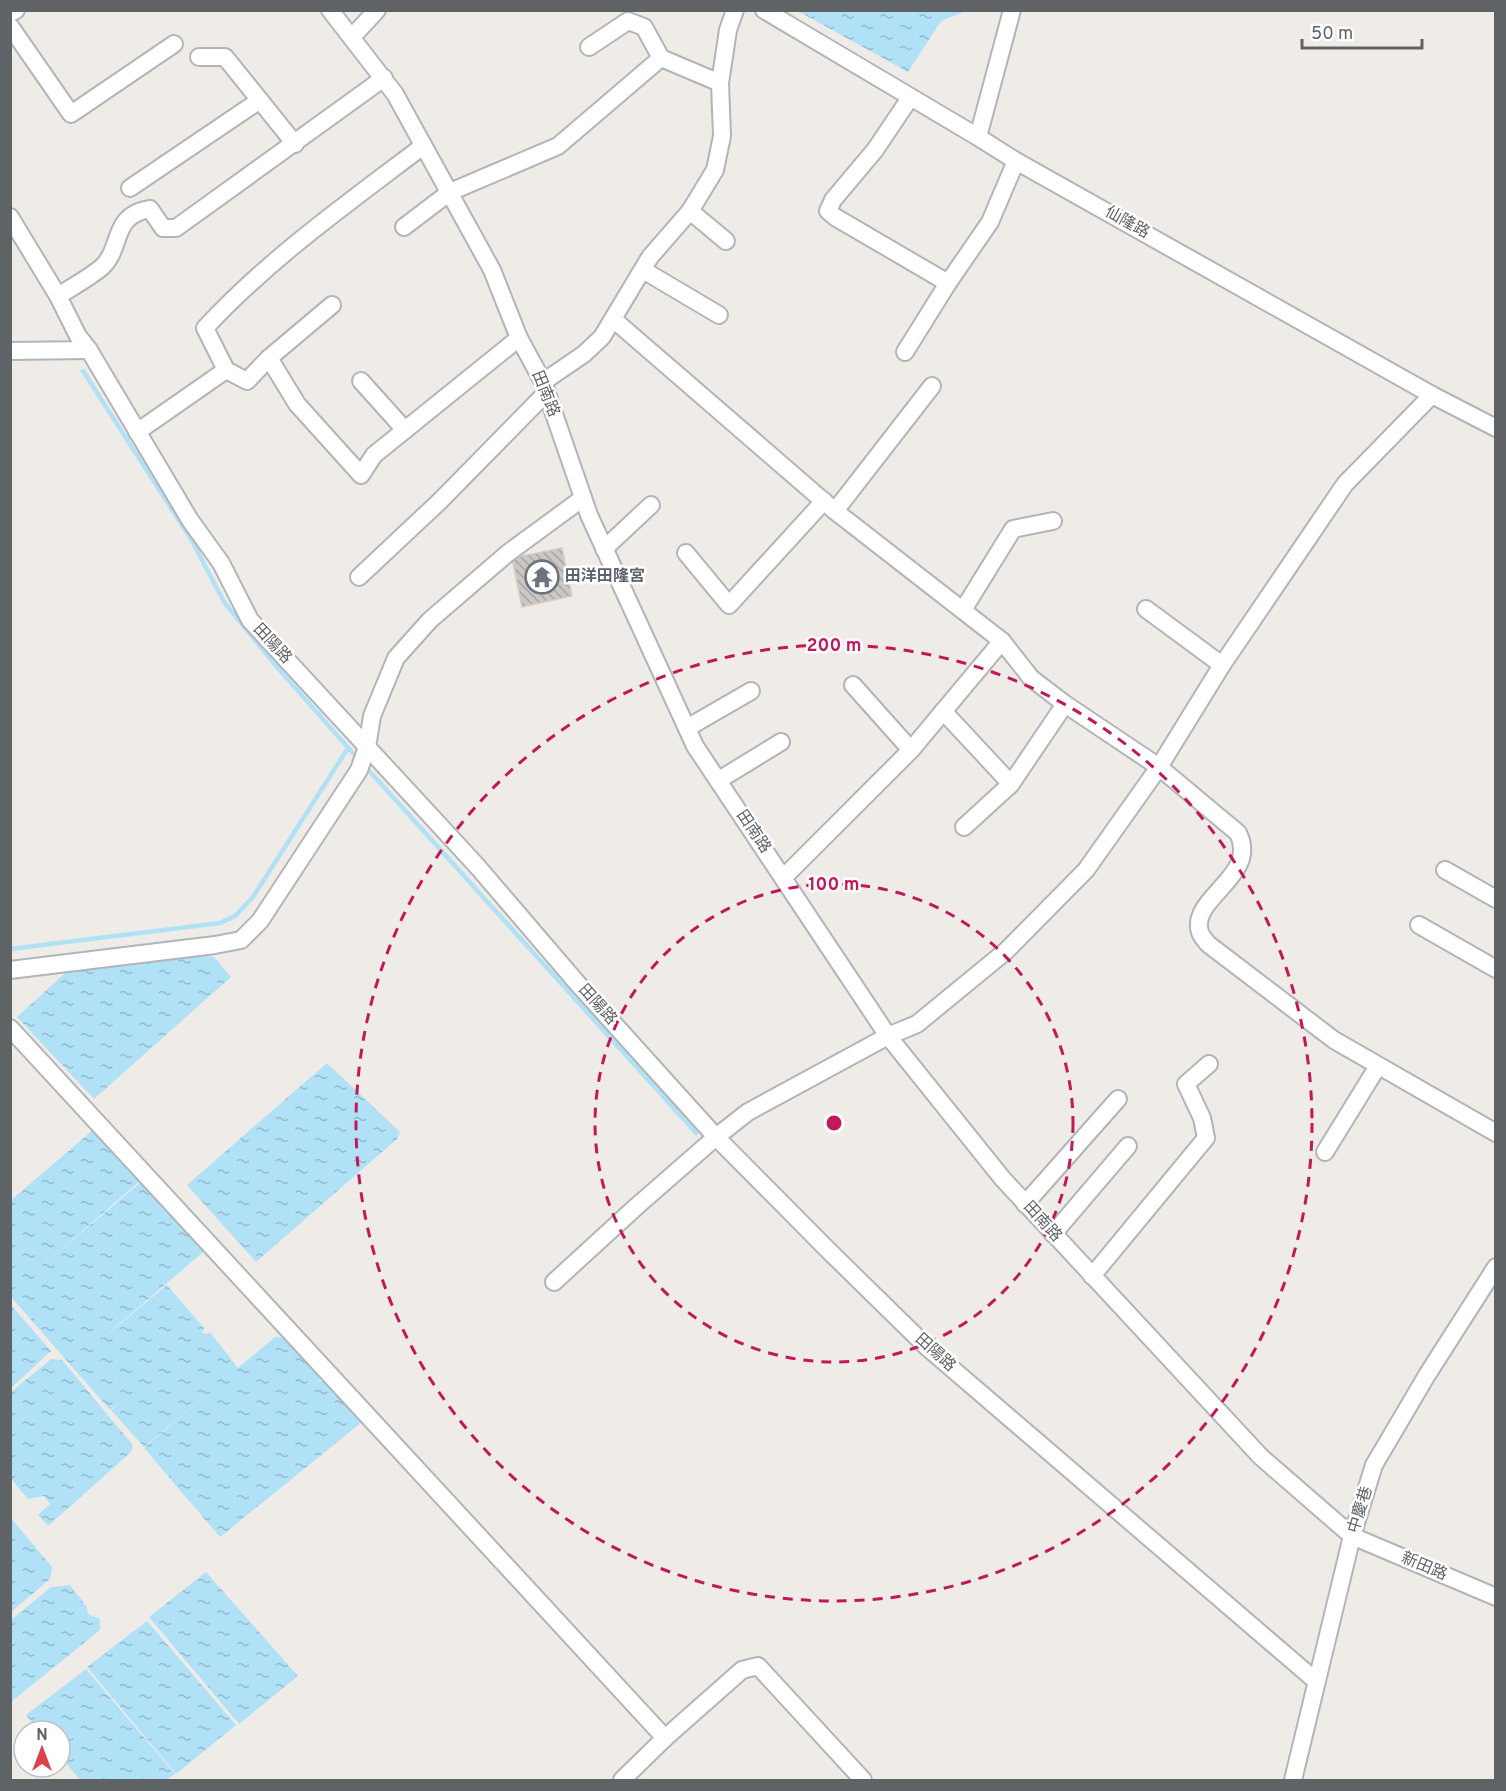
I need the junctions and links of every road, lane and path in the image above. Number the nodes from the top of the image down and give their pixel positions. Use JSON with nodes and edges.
{"nodes":[{"id":1,"x":16,"y":10,"type":"edge"},
{"id":2,"x":330,"y":10,"type":"edge"},
{"id":3,"x":377,"y":10,"type":"edge"},
{"id":4,"x":735,"y":10,"type":"edge"},
{"id":5,"x":764,"y":10,"type":"edge"},
{"id":6,"x":1012,"y":10,"type":"edge"},
{"id":7,"x":10,"y":13,"type":"edge"},
{"id":8,"x":10,"y":26,"type":"edge"},
{"id":9,"x":352,"y":38,"type":"junction"},
{"id":10,"x":174,"y":44,"type":"dead end"},
{"id":11,"x":589,"y":47,"type":"dead end"},
{"id":12,"x":199,"y":57,"type":"dead end"},
{"id":13,"x":661,"y":58,"type":"junction"},
{"id":14,"x":384,"y":78,"type":"junction"},
{"id":15,"x":720,"y":83,"type":"junction"},
{"id":16,"x":910,"y":98,"type":"junction"},
{"id":17,"x":260,"y":100,"type":"junction"},
{"id":18,"x":978,"y":137,"type":"junction"},
{"id":19,"x":295,"y":144,"type":"junction"},
{"id":20,"x":423,"y":146,"type":"junction"},
{"id":21,"x":1016,"y":161,"type":"junction"},
{"id":22,"x":129,"y":188,"type":"dead end"},
{"id":23,"x":450,"y":192,"type":"junction"},
{"id":24,"x":690,"y":211,"type":"junction"},
{"id":25,"x":10,"y":217,"type":"edge"},
{"id":26,"x":404,"y":227,"type":"dead end"},
{"id":27,"x":726,"y":240,"type":"dead end"},
{"id":28,"x":643,"y":270,"type":"junction"},
{"id":29,"x":948,"y":283,"type":"junction"},
{"id":30,"x":58,"y":296,"type":"junction"},
{"id":31,"x":332,"y":304,"type":"dead end"},
{"id":32,"x":718,"y":315,"type":"dead end"},
{"id":33,"x":613,"y":319,"type":"junction"},
{"id":34,"x":519,"y":338,"type":"junction"},
{"id":35,"x":89,"y":350,"type":"junction"},
{"id":36,"x":10,"y":351,"type":"edge"},
{"id":37,"x":905,"y":352,"type":"dead end"},
{"id":38,"x":268,"y":358,"type":"junction"},
{"id":39,"x":226,"y":370,"type":"junction"},
{"id":40,"x":361,"y":381,"type":"dead end"},
{"id":41,"x":932,"y":386,"type":"dead end"},
{"id":42,"x":545,"y":387,"type":"junction"},
{"id":43,"x":1432,"y":395,"type":"junction"},
{"id":44,"x":1496,"y":428,"type":"edge"},
{"id":45,"x":405,"y":430,"type":"junction"},
{"id":46,"x":137,"y":432,"type":"junction"},
{"id":47,"x":583,"y":498,"type":"junction"},
{"id":48,"x":651,"y":506,"type":"dead end"},
{"id":49,"x":830,"y":506,"type":"junction"},
{"id":50,"x":1053,"y":521,"type":"dead end"},
{"id":51,"x":604,"y":549,"type":"junction"},
{"id":52,"x":686,"y":553,"type":"dead end"},
{"id":53,"x":359,"y":577,"type":"dead end"},
{"id":54,"x":1146,"y":609,"type":"dead end"},
{"id":55,"x":963,"y":610,"type":"junction"},
{"id":56,"x":1002,"y":641,"type":"junction"},
{"id":57,"x":1222,"y":665,"type":"junction"},
{"id":58,"x":853,"y":685,"type":"dead end"},
{"id":59,"x":751,"y":691,"type":"dead end"},
{"id":60,"x":1065,"y":704,"type":"junction"},
{"id":61,"x":943,"y":711,"type":"junction"},
{"id":62,"x":687,"y":728,"type":"junction"},
{"id":63,"x":781,"y":742,"type":"dead end"},
{"id":64,"x":911,"y":750,"type":"junction"},
{"id":65,"x":364,"y":757,"type":"junction"},
{"id":66,"x":1159,"y":767,"type":"junction"},
{"id":67,"x":719,"y":780,"type":"junction"},
{"id":68,"x":1011,"y":784,"type":"junction"},
{"id":69,"x":964,"y":827,"type":"dead end"},
{"id":70,"x":1444,"y":870,"type":"dead end"},
{"id":71,"x":784,"y":877,"type":"junction"},
{"id":72,"x":1496,"y":899,"type":"edge"},
{"id":73,"x":1419,"y":925,"type":"dead end"},
{"id":74,"x":1496,"y":969,"type":"edge"},
{"id":75,"x":10,"y":970,"type":"edge"},
{"id":76,"x":10,"y":1028,"type":"edge"},
{"id":77,"x":888,"y":1036,"type":"junction"},
{"id":78,"x":1209,"y":1064,"type":"dead end"},
{"id":79,"x":1378,"y":1065,"type":"junction"},
{"id":80,"x":1118,"y":1099,"type":"dead end"},
{"id":81,"x":1496,"y":1133,"type":"edge"},
{"id":82,"x":716,"y":1137,"type":"junction"},
{"id":83,"x":1128,"y":1146,"type":"dead end"},
{"id":84,"x":1325,"y":1152,"type":"dead end"},
{"id":85,"x":1025,"y":1204,"type":"junction"},
{"id":86,"x":1053,"y":1234,"type":"junction"},
{"id":87,"x":1496,"y":1267,"type":"edge"},
{"id":88,"x":1092,"y":1276,"type":"junction"},
{"id":89,"x":554,"y":1282,"type":"dead end"},
{"id":90,"x":1352,"y":1536,"type":"junction"},
{"id":91,"x":1496,"y":1597,"type":"edge"},
{"id":92,"x":1316,"y":1681,"type":"junction"},
{"id":93,"x":665,"y":1738,"type":"junction"},
{"id":94,"x":622,"y":1780,"type":"edge"},
{"id":95,"x":863,"y":1780,"type":"edge"},
{"id":96,"x":1293,"y":1780,"type":"edge"}],
"edges":[{"from":1,"to":7,"type":"street"},
{"from":2,"to":9,"type":"street","name":"田南路"},
{"from":3,"to":9,"type":"street"},
{"from":4,"to":15,"type":"street"},
{"from":5,"to":16,"type":"street","name":"仙隆路"},
{"from":6,"to":18,"type":"street"},
{"from":8,"to":10,"type":"street"},
{"from":9,"to":14,"type":"street","name":"田南路"},
{"from":11,"to":13,"type":"street"},
{"from":12,"to":17,"type":"street"},
{"from":13,"to":15,"type":"street"},
{"from":13,"to":23,"type":"street"},
{"from":14,"to":19,"type":"street"},
{"from":14,"to":20,"type":"street","name":"田南路"},
{"from":15,"to":24,"type":"street"},
{"from":16,"to":18,"type":"street","name":"仙隆路"},
{"from":16,"to":29,"type":"street"},
{"from":17,"to":19,"type":"street"},
{"from":17,"to":22,"type":"street"},
{"from":18,"to":21,"type":"street","name":"仙隆路"},
{"from":19,"to":30,"type":"street"},
{"from":20,"to":23,"type":"street","name":"田南路"},
{"from":20,"to":39,"type":"street"},
{"from":21,"to":29,"type":"street"},
{"from":21,"to":43,"type":"street","name":"仙隆路"},
{"from":23,"to":26,"type":"street"},
{"from":23,"to":34,"type":"street","name":"田南路"},
{"from":24,"to":27,"type":"street"},
{"from":24,"to":28,"type":"street"},
{"from":25,"to":30,"type":"street","name":"田陽路"},
{"from":28,"to":32,"type":"street"},
{"from":28,"to":33,"type":"street"},
{"from":29,"to":37,"type":"street"},
{"from":30,"to":35,"type":"street","name":"田陽路"},
{"from":31,"to":38,"type":"street"},
{"from":33,"to":42,"type":"street"},
{"from":33,"to":49,"type":"street"},
{"from":34,"to":42,"type":"street","name":"田南路"},
{"from":34,"to":45,"type":"street"},
{"from":35,"to":36,"type":"street"},
{"from":35,"to":46,"type":"street","name":"田陽路"},
{"from":38,"to":39,"type":"street"},
{"from":38,"to":45,"type":"street"},
{"from":39,"to":46,"type":"street"},
{"from":40,"to":45,"type":"street"},
{"from":41,"to":49,"type":"street"},
{"from":42,"to":47,"type":"street","name":"田南路"},
{"from":42,"to":53,"type":"street"},
{"from":43,"to":44,"type":"street","name":"仙隆路"},
{"from":43,"to":57,"type":"street"},
{"from":46,"to":65,"type":"street","name":"田陽路"},
{"from":47,"to":51,"type":"street","name":"田南路"},
{"from":47,"to":65,"type":"street"},
{"from":48,"to":51,"type":"street"},
{"from":49,"to":52,"type":"street"},
{"from":49,"to":55,"type":"street"},
{"from":50,"to":55,"type":"street"},
{"from":51,"to":62,"type":"street","name":"田南路"},
{"from":54,"to":57,"type":"street"},
{"from":55,"to":56,"type":"street"},
{"from":56,"to":60,"type":"street"},
{"from":56,"to":61,"type":"street"},
{"from":57,"to":66,"type":"street"},
{"from":58,"to":64,"type":"street"},
{"from":59,"to":62,"type":"street"},
{"from":60,"to":66,"type":"street"},
{"from":60,"to":68,"type":"street"},
{"from":61,"to":64,"type":"street"},
{"from":61,"to":68,"type":"street"},
{"from":62,"to":67,"type":"street","name":"田南路"},
{"from":63,"to":67,"type":"street"},
{"from":64,"to":71,"type":"street"},
{"from":65,"to":75,"type":"street"},
{"from":65,"to":82,"type":"street","name":"田陽路"},
{"from":66,"to":77,"type":"street"},
{"from":66,"to":79,"type":"street"},
{"from":67,"to":71,"type":"street","name":"田南路"},
{"from":68,"to":69,"type":"street"},
{"from":70,"to":72,"type":"street"},
{"from":71,"to":77,"type":"street","name":"田南路"},
{"from":73,"to":74,"type":"street"},
{"from":76,"to":93,"type":"street"},
{"from":77,"to":82,"type":"street"},
{"from":77,"to":85,"type":"street","name":"田南路"},
{"from":78,"to":88,"type":"street"},
{"from":79,"to":81,"type":"street"},
{"from":79,"to":84,"type":"street"},
{"from":80,"to":85,"type":"street"},
{"from":82,"to":89,"type":"street"},
{"from":82,"to":92,"type":"street","name":"田陽路"},
{"from":83,"to":86,"type":"street"},
{"from":85,"to":86,"type":"street","name":"田南路"},
{"from":86,"to":88,"type":"street","name":"田南路"},
{"from":87,"to":90,"type":"street","name":"中慶巷"},
{"from":88,"to":90,"type":"street","name":"田南路"},
{"from":90,"to":91,"type":"street","name":"新田路"},
{"from":90,"to":92,"type":"street","name":"中慶巷"},
{"from":92,"to":96,"type":"street","name":"中慶巷"},
{"from":93,"to":94,"type":"street"},
{"from":93,"to":95,"type":"street"}]}
